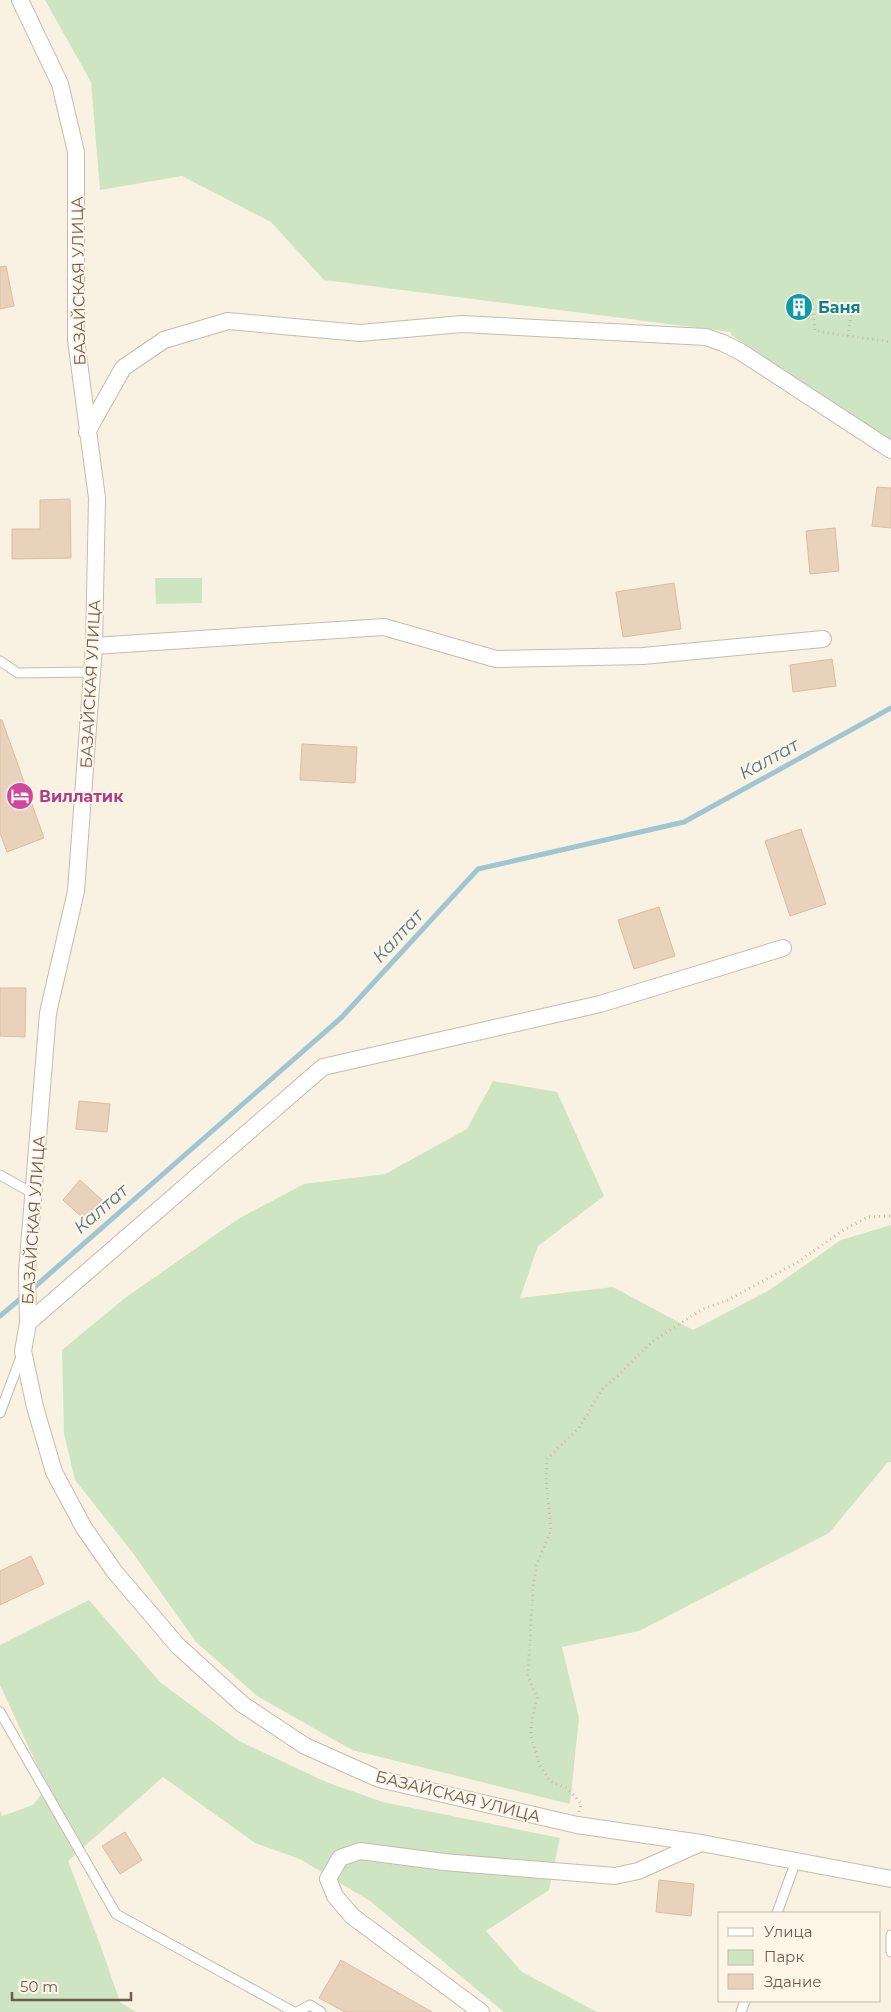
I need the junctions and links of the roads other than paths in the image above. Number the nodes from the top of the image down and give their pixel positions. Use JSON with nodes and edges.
{"nodes":[{"id":1,"x":20,"y":0,"type":"edge"},
{"id":2,"x":87,"y":432,"type":"junction"},
{"id":3,"x":891,"y":450,"type":"edge"},
{"id":4,"x":823,"y":639,"type":"dead end"},
{"id":5,"x":94,"y":646,"type":"junction"},
{"id":6,"x":0,"y":661,"type":"edge"},
{"id":7,"x":92,"y":672,"type":"junction"},
{"id":8,"x":783,"y":948,"type":"dead end"},
{"id":9,"x":0,"y":1175,"type":"edge"},
{"id":10,"x":34,"y":1194,"type":"junction"},
{"id":11,"x":27,"y":1318,"type":"junction"},
{"id":12,"x":23,"y":1351,"type":"junction"},
{"id":13,"x":0,"y":1413,"type":"edge"},
{"id":14,"x":0,"y":1712,"type":"edge"},
{"id":15,"x":700,"y":1843,"type":"junction"},
{"id":16,"x":796,"y":1861,"type":"junction"},
{"id":17,"x":891,"y":1880,"type":"edge"},
{"id":18,"x":777,"y":1912,"type":"edge"},
{"id":19,"x":891,"y":1935,"type":"edge"},
{"id":20,"x":891,"y":1952,"type":"edge"},
{"id":21,"x":295,"y":2012,"type":"edge"},
{"id":22,"x":321,"y":2012,"type":"edge"},
{"id":23,"x":482,"y":2012,"type":"edge"}],
"edges":[{"from":1,"to":2,"type":"street","name":"БАЗАЙСКАЯ УЛИЦА"},
{"from":2,"to":3,"type":"street"},
{"from":2,"to":5,"type":"street","name":"БАЗАЙСКАЯ УЛИЦА"},
{"from":4,"to":5,"type":"street"},
{"from":5,"to":7,"type":"street","name":"БАЗАЙСКАЯ УЛИЦА"},
{"from":6,"to":7,"type":"lane"},
{"from":7,"to":10,"type":"street","name":"БАЗАЙСКАЯ УЛИЦА"},
{"from":8,"to":11,"type":"street"},
{"from":9,"to":10,"type":"lane"},
{"from":10,"to":11,"type":"street","name":"БАЗАЙСКАЯ УЛИЦА"},
{"from":11,"to":12,"type":"street","name":"БАЗАЙСКАЯ УЛИЦА"},
{"from":12,"to":13,"type":"lane"},
{"from":12,"to":15,"type":"street","name":"БАЗАЙСКАЯ УЛИЦА"},
{"from":14,"to":21,"type":"lane"},
{"from":15,"to":16,"type":"street","name":"БАЗАЙСКАЯ УЛИЦА"},
{"from":15,"to":23,"type":"street"},
{"from":16,"to":17,"type":"street","name":"БАЗАЙСКАЯ УЛИЦА"},
{"from":16,"to":18,"type":"lane"},
{"from":19,"to":20,"type":"lane"},
{"from":21,"to":22,"type":"lane"}]}
